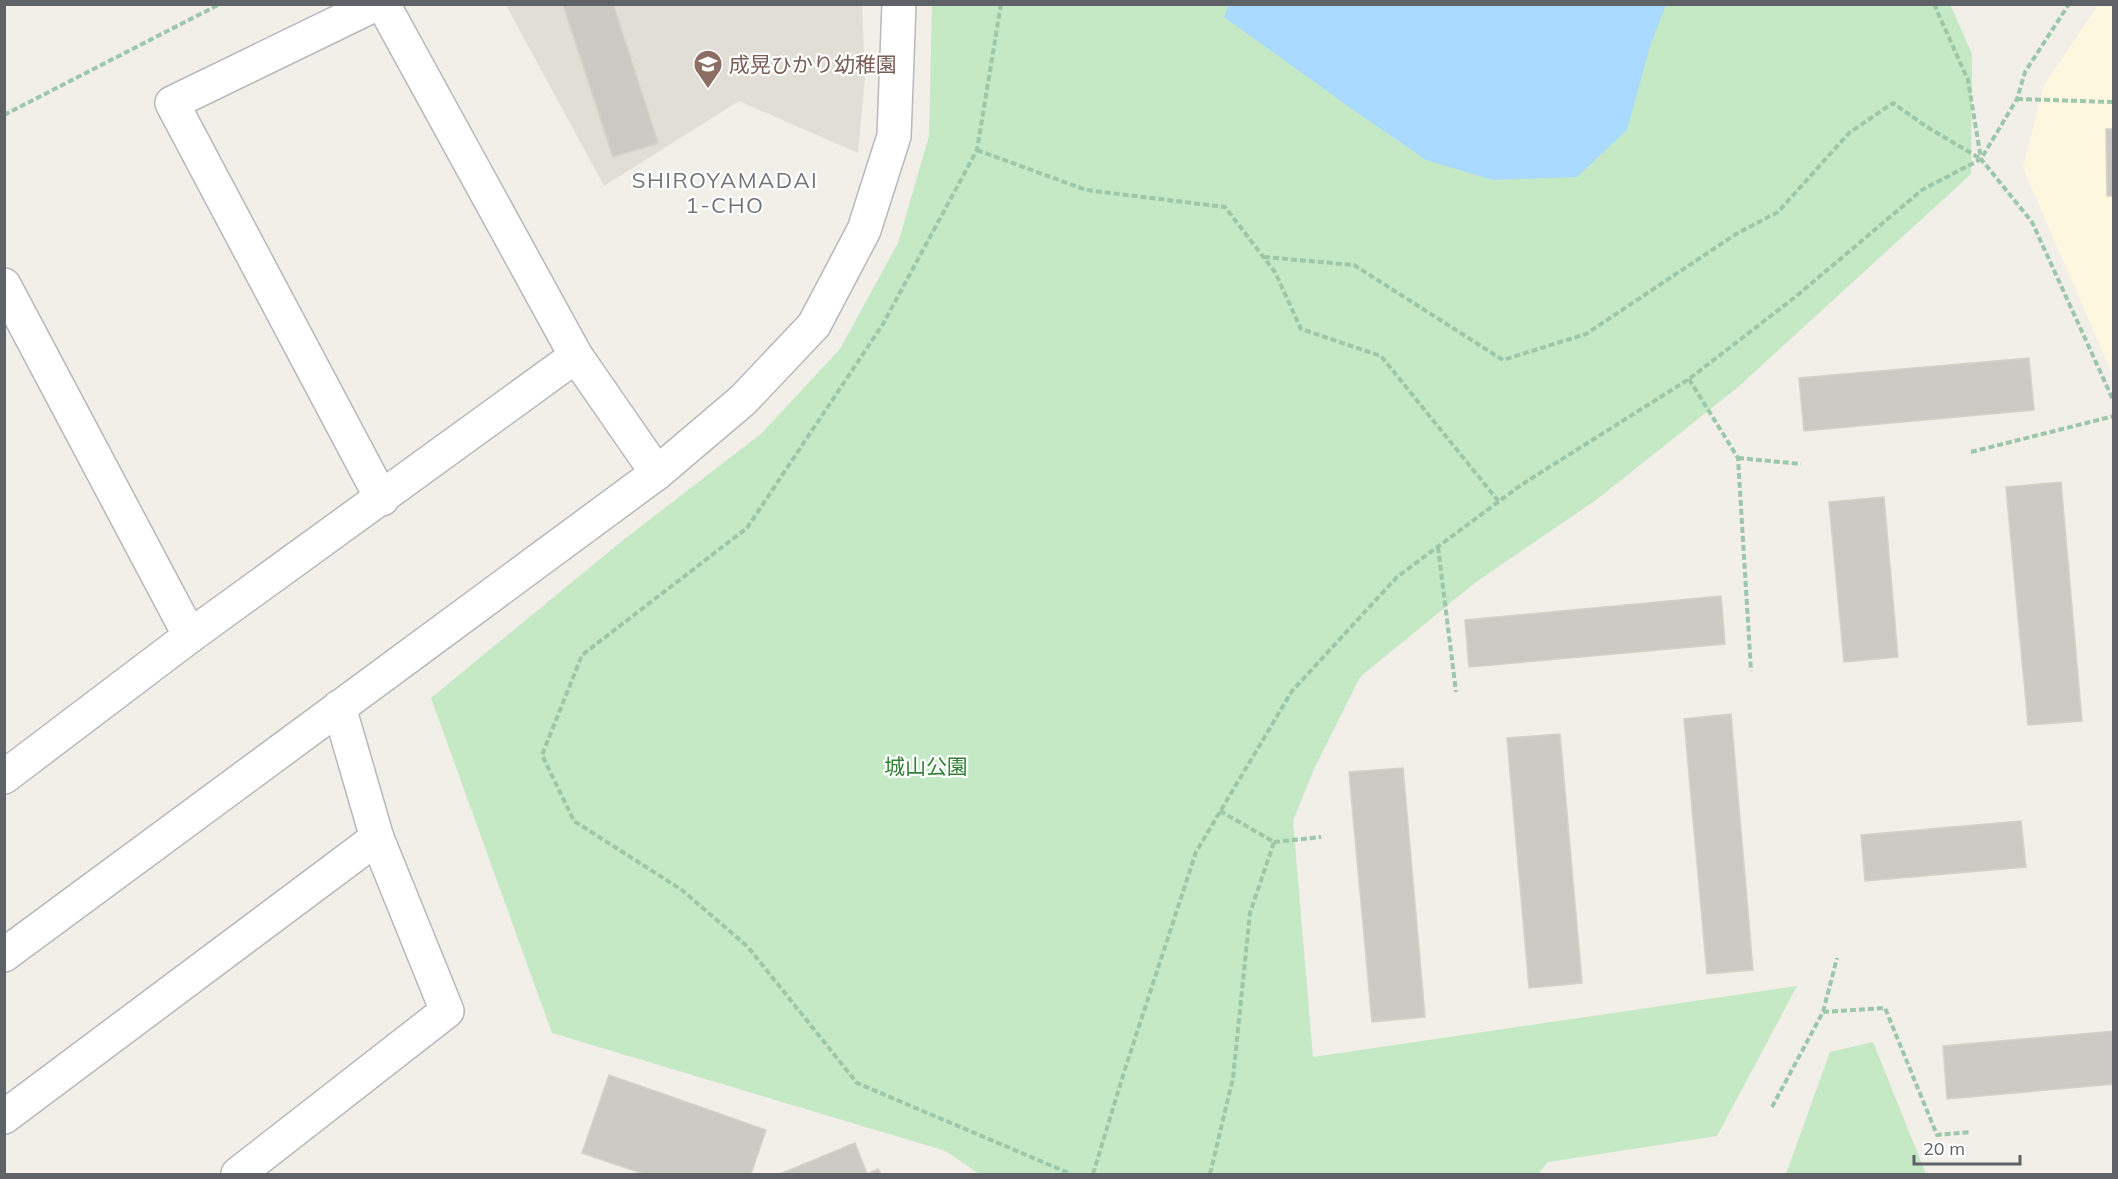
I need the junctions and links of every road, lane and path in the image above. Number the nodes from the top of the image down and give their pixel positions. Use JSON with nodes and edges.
{"nodes":[{"id":1,"x":220,"y":4,"type":"edge"},
{"id":2,"x":376,"y":4,"type":"edge"},
{"id":3,"x":383,"y":4,"type":"edge"},
{"id":4,"x":899,"y":4,"type":"edge"},
{"id":5,"x":1002,"y":4,"type":"edge"},
{"id":6,"x":1934,"y":4,"type":"edge"},
{"id":7,"x":2069,"y":4,"type":"edge"},
{"id":8,"x":2018,"y":99,"type":"junction"},
{"id":9,"x":2114,"y":102,"type":"edge"},
{"id":10,"x":4,"y":115,"type":"edge"},
{"id":11,"x":977,"y":150,"type":"junction"},
{"id":12,"x":1981,"y":159,"type":"junction"},
{"id":13,"x":1264,"y":257,"type":"junction"},
{"id":14,"x":4,"y":285,"type":"edge"},
{"id":15,"x":576,"y":356,"type":"junction"},
{"id":16,"x":1689,"y":379,"type":"junction"},
{"id":17,"x":2114,"y":402,"type":"edge"},
{"id":18,"x":2114,"y":416,"type":"edge"},
{"id":19,"x":1971,"y":452,"type":"dead end"},
{"id":20,"x":1738,"y":458,"type":"junction"},
{"id":21,"x":1801,"y":464,"type":"dead end"},
{"id":22,"x":657,"y":474,"type":"junction"},
{"id":23,"x":382,"y":499,"type":"junction"},
{"id":24,"x":1499,"y":502,"type":"junction"},
{"id":25,"x":1438,"y":547,"type":"junction"},
{"id":26,"x":190,"y":636,"type":"junction"},
{"id":27,"x":1751,"y":671,"type":"dead end"},
{"id":28,"x":1456,"y":692,"type":"dead end"},
{"id":29,"x":339,"y":707,"type":"junction"},
{"id":30,"x":4,"y":777,"type":"edge"},
{"id":31,"x":1220,"y":811,"type":"junction"},
{"id":32,"x":1321,"y":837,"type":"dead end"},
{"id":33,"x":377,"y":838,"type":"junction"},
{"id":34,"x":1274,"y":842,"type":"junction"},
{"id":35,"x":4,"y":955,"type":"edge"},
{"id":36,"x":1837,"y":958,"type":"dead end"},
{"id":37,"x":1823,"y":1012,"type":"junction"},
{"id":38,"x":1772,"y":1107,"type":"dead end"},
{"id":39,"x":4,"y":1117,"type":"edge"},
{"id":40,"x":1971,"y":1132,"type":"dead end"},
{"id":41,"x":238,"y":1174,"type":"edge"},
{"id":42,"x":1071,"y":1174,"type":"edge"},
{"id":43,"x":1093,"y":1174,"type":"edge"},
{"id":44,"x":1210,"y":1174,"type":"edge"}],
"edges":[{"from":1,"to":10,"type":"path"},
{"from":2,"to":23,"type":"street"},
{"from":3,"to":15,"type":"street"},
{"from":4,"to":22,"type":"street"},
{"from":5,"to":11,"type":"path"},
{"from":6,"to":12,"type":"path"},
{"from":7,"to":8,"type":"path"},
{"from":8,"to":9,"type":"path"},
{"from":8,"to":12,"type":"path"},
{"from":11,"to":13,"type":"path"},
{"from":11,"to":42,"type":"path"},
{"from":12,"to":13,"type":"path"},
{"from":12,"to":16,"type":"path"},
{"from":12,"to":17,"type":"path"},
{"from":13,"to":24,"type":"path"},
{"from":14,"to":26,"type":"street"},
{"from":15,"to":22,"type":"street"},
{"from":15,"to":23,"type":"street"},
{"from":16,"to":20,"type":"path"},
{"from":16,"to":24,"type":"path"},
{"from":18,"to":19,"type":"path"},
{"from":20,"to":21,"type":"path"},
{"from":20,"to":27,"type":"path"},
{"from":22,"to":29,"type":"street"},
{"from":23,"to":26,"type":"street"},
{"from":24,"to":25,"type":"path"},
{"from":25,"to":28,"type":"path"},
{"from":25,"to":31,"type":"path"},
{"from":26,"to":30,"type":"street"},
{"from":29,"to":33,"type":"street"},
{"from":29,"to":35,"type":"street"},
{"from":31,"to":34,"type":"path"},
{"from":31,"to":43,"type":"path"},
{"from":32,"to":34,"type":"path"},
{"from":33,"to":39,"type":"street"},
{"from":33,"to":41,"type":"street"},
{"from":34,"to":44,"type":"path"},
{"from":36,"to":37,"type":"path"},
{"from":37,"to":38,"type":"path"},
{"from":37,"to":40,"type":"path"}]}
